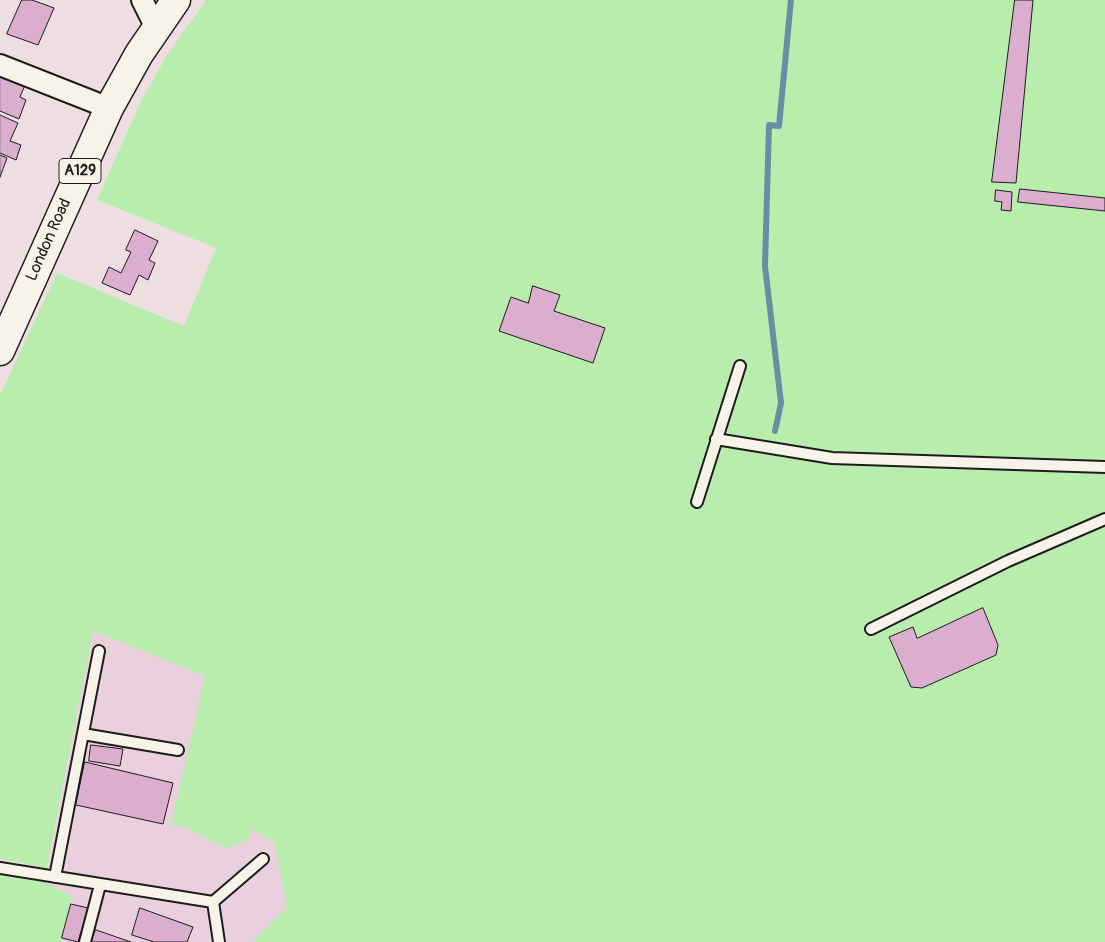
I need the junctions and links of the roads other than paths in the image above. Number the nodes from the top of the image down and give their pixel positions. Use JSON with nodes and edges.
{"nodes":[{"id":1,"x":142,"y":0,"type":"edge"},
{"id":2,"x":176,"y":0,"type":"edge"},
{"id":3,"x":159,"y":26,"type":"junction"},
{"id":4,"x":0,"y":65,"type":"edge"},
{"id":5,"x":109,"y":108,"type":"junction"},
{"id":6,"x":0,"y":351,"type":"edge"},
{"id":7,"x":740,"y":366,"type":"dead end"},
{"id":8,"x":716,"y":439,"type":"junction"},
{"id":9,"x":1105,"y":467,"type":"edge"},
{"id":10,"x":697,"y":502,"type":"dead end"},
{"id":11,"x":1105,"y":519,"type":"edge"},
{"id":12,"x":871,"y":628,"type":"dead end"},
{"id":13,"x":99,"y":651,"type":"dead end"},
{"id":14,"x":83,"y":734,"type":"junction"},
{"id":15,"x":178,"y":750,"type":"dead end"},
{"id":16,"x":263,"y":859,"type":"dead end"},
{"id":17,"x":0,"y":868,"type":"edge"},
{"id":18,"x":55,"y":877,"type":"junction"},
{"id":19,"x":100,"y":885,"type":"junction"},
{"id":20,"x":213,"y":902,"type":"junction"},
{"id":21,"x":85,"y":942,"type":"edge"},
{"id":22,"x":218,"y":942,"type":"edge"}],
"edges":[{"from":1,"to":3,"type":"street"},
{"from":2,"to":3,"type":"main road","name":"London Road","number":"A129"},
{"from":3,"to":5,"type":"main road","name":"London Road","number":"A129"},
{"from":4,"to":5,"type":"street"},
{"from":5,"to":6,"type":"main road","name":"London Road","number":"A129"},
{"from":7,"to":8,"type":"lane"},
{"from":8,"to":9,"type":"lane"},
{"from":8,"to":10,"type":"lane"},
{"from":11,"to":12,"type":"lane"},
{"from":13,"to":14,"type":"lane"},
{"from":14,"to":15,"type":"lane"},
{"from":14,"to":18,"type":"lane"},
{"from":16,"to":20,"type":"lane"},
{"from":17,"to":18,"type":"lane"},
{"from":18,"to":19,"type":"lane"},
{"from":19,"to":20,"type":"lane"},
{"from":19,"to":21,"type":"lane"},
{"from":20,"to":22,"type":"lane"}]}
